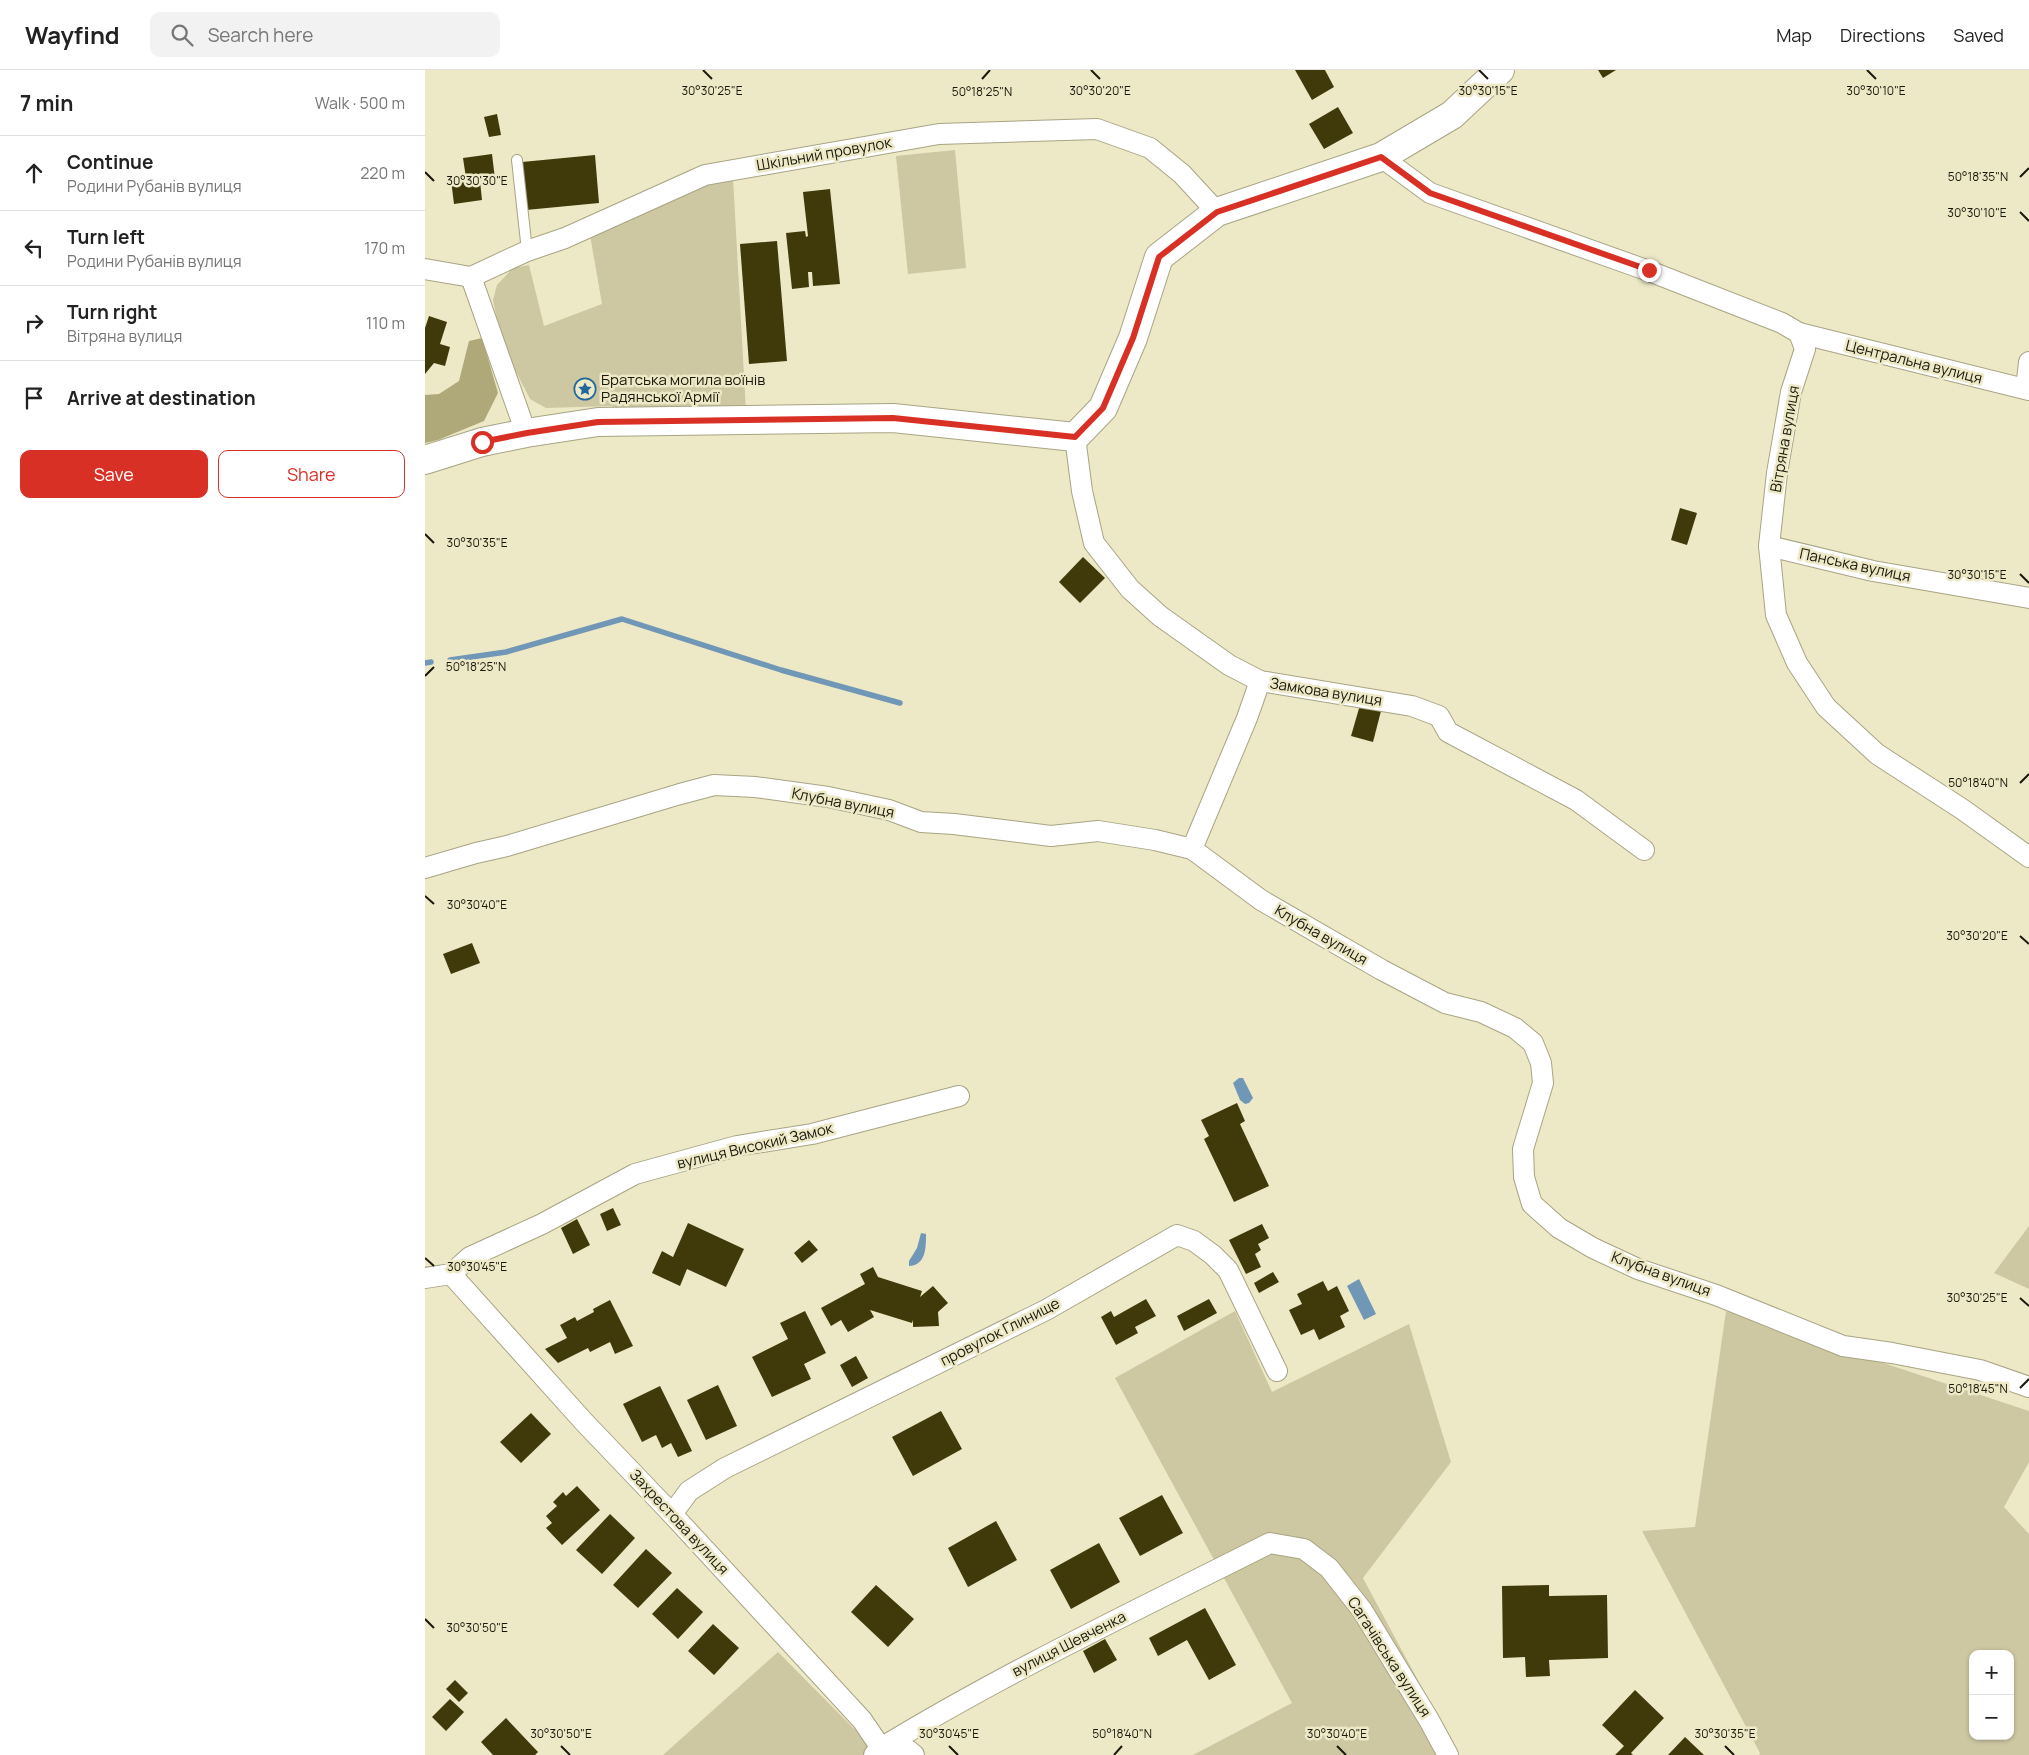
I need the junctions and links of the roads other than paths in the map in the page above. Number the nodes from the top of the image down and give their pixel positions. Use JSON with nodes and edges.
{"nodes":[{"id":1,"x":1500,"y":70,"type":"edge"},
{"id":2,"x":1381,"y":157,"type":"junction"},
{"id":3,"x":517,"y":160,"type":"dead end"},
{"id":4,"x":1217,"y":212,"type":"junction"},
{"id":5,"x":527,"y":251,"type":"junction"},
{"id":6,"x":425,"y":269,"type":"edge"},
{"id":7,"x":471,"y":277,"type":"junction"},
{"id":8,"x":1799,"y":333,"type":"junction"},
{"id":9,"x":2029,"y":362,"type":"edge"},
{"id":10,"x":2027,"y":389,"type":"edge"},
{"id":11,"x":527,"y":433,"type":"junction"},
{"id":12,"x":1075,"y":437,"type":"junction"},
{"id":13,"x":425,"y":460,"type":"edge"},
{"id":14,"x":1769,"y":546,"type":"junction"},
{"id":15,"x":2029,"y":598,"type":"edge"},
{"id":16,"x":1260,"y":681,"type":"junction"},
{"id":17,"x":1192,"y":849,"type":"junction"},
{"id":18,"x":1643,"y":850,"type":"dead end"},
{"id":19,"x":2029,"y":857,"type":"edge"},
{"id":20,"x":425,"y":868,"type":"edge"},
{"id":21,"x":959,"y":1096,"type":"dead end"},
{"id":22,"x":451,"y":1274,"type":"junction"},
{"id":23,"x":425,"y":1278,"type":"edge"},
{"id":24,"x":1277,"y":1371,"type":"dead end"},
{"id":25,"x":2029,"y":1387,"type":"edge"},
{"id":26,"x":672,"y":1514,"type":"junction"},
{"id":27,"x":1270,"y":1543,"type":"joint"},
{"id":28,"x":878,"y":1751,"type":"edge"},
{"id":29,"x":914,"y":1755,"type":"edge"},
{"id":30,"x":1448,"y":1755,"type":"edge"}],
"edges":[{"from":1,"to":2,"type":"street"},
{"from":2,"to":4,"type":"street"},
{"from":2,"to":8,"type":"street"},
{"from":3,"to":5,"type":"lane"},
{"from":4,"to":5,"type":"street","name":"Шкільний провулок"},
{"from":4,"to":12,"type":"street"},
{"from":5,"to":7,"type":"street","name":"Шкільний провулок"},
{"from":6,"to":7,"type":"street"},
{"from":7,"to":11,"type":"street"},
{"from":8,"to":10,"type":"street","name":"Центральна вулиця"},
{"from":8,"to":14,"type":"street","name":"Вітряна вулиця"},
{"from":9,"to":10,"type":"street"},
{"from":11,"to":12,"type":"street"},
{"from":11,"to":13,"type":"street"},
{"from":12,"to":16,"type":"street","name":"Замкова вулиця"},
{"from":14,"to":15,"type":"street","name":"Панська вулиця"},
{"from":14,"to":19,"type":"street","name":"Вітряна вулиця"},
{"from":16,"to":17,"type":"street"},
{"from":16,"to":18,"type":"street","name":"Замкова вулиця"},
{"from":17,"to":20,"type":"street","name":"Клубна вулиця"},
{"from":17,"to":25,"type":"street","name":"Клубна вулиця"},
{"from":21,"to":22,"type":"street","name":"вулиця Високий Замок"},
{"from":22,"to":23,"type":"street"},
{"from":22,"to":26,"type":"street","name":"Захрестова вулиця"},
{"from":24,"to":26,"type":"street","name":"провулок Глинище"},
{"from":26,"to":28,"type":"street","name":"Захрестова вулиця"},
{"from":27,"to":28,"type":"street","name":"вулиця Шевченка"},
{"from":27,"to":30,"type":"street","name":"Сагачівська вулиця"},
{"from":28,"to":29,"type":"street"}]}
